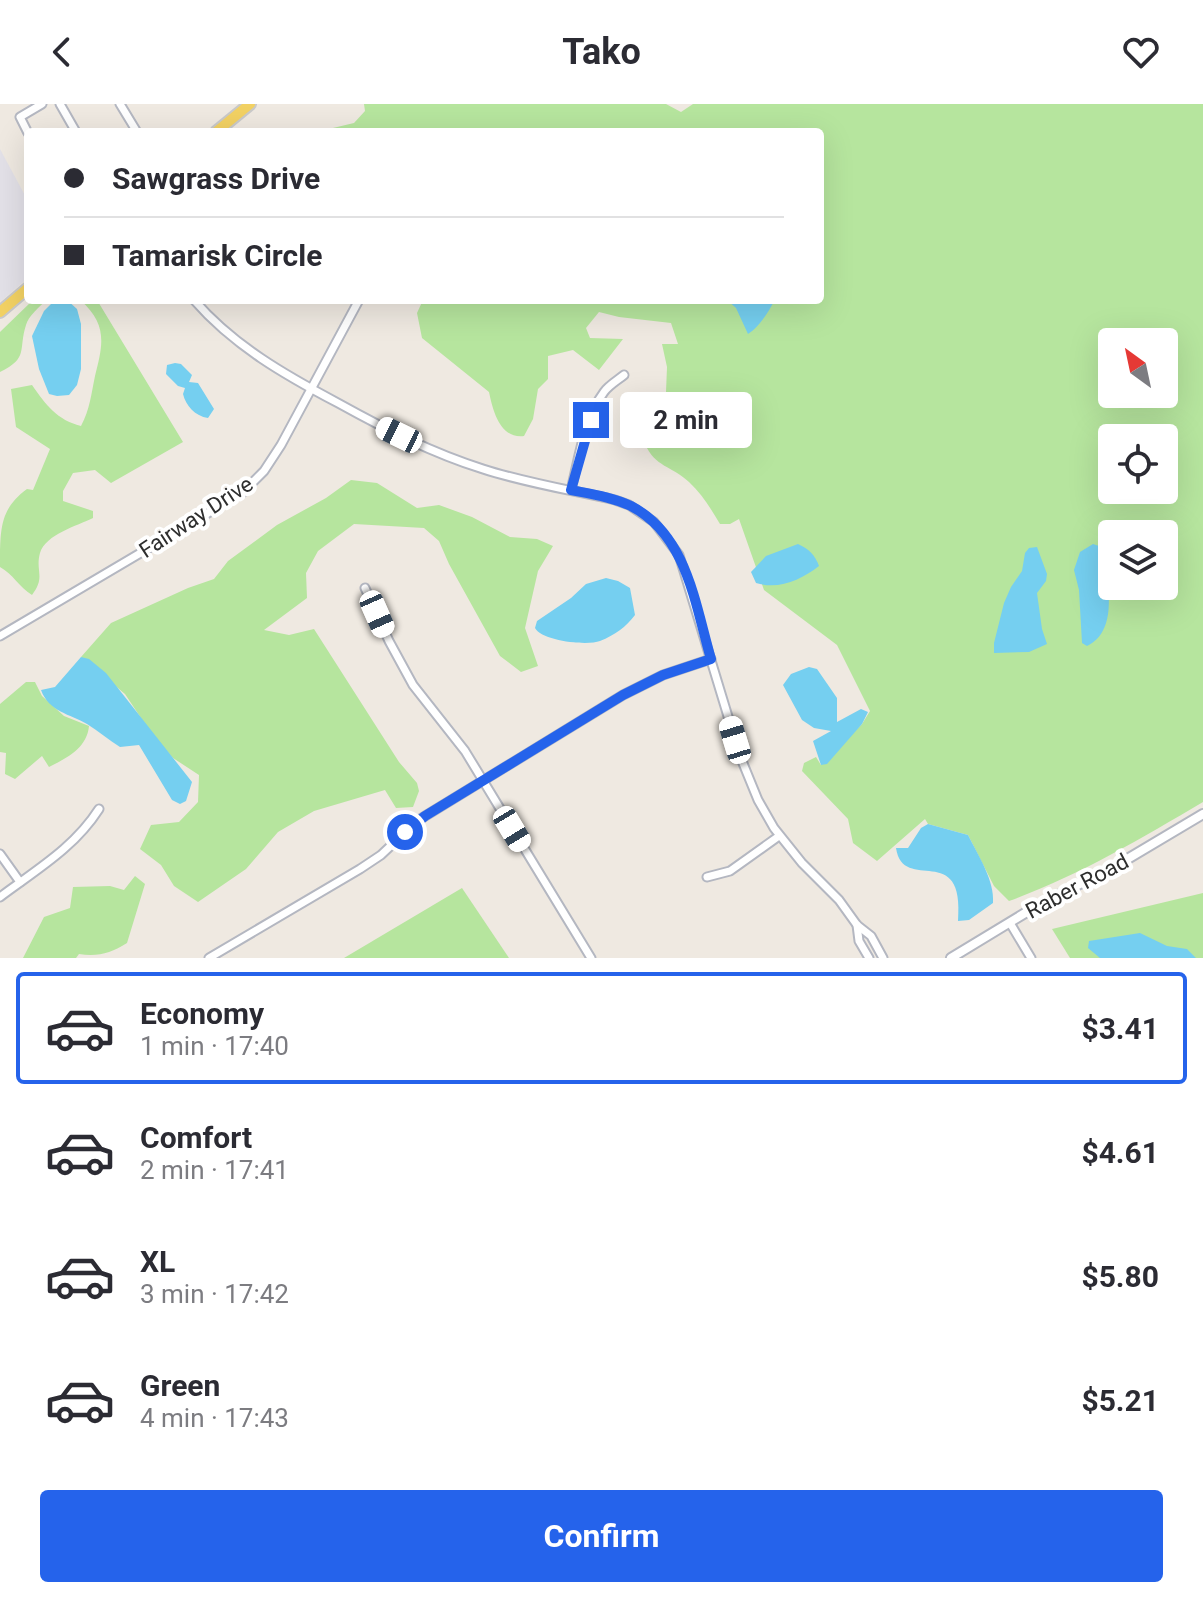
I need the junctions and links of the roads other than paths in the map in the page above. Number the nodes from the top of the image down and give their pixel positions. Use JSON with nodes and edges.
{"nodes":[{"id":1,"x":42,"y":104,"type":"edge"},
{"id":2,"x":60,"y":104,"type":"edge"},
{"id":3,"x":120,"y":104,"type":"edge"},
{"id":4,"x":250,"y":104,"type":"edge"},
{"id":5,"x":26,"y":128,"type":"edge"},
{"id":6,"x":74,"y":128,"type":"edge"},
{"id":7,"x":135,"y":128,"type":"edge"},
{"id":8,"x":221,"y":128,"type":"edge"},
{"id":9,"x":24,"y":291,"type":"edge"},
{"id":10,"x":198,"y":304,"type":"edge"},
{"id":11,"x":357,"y":304,"type":"edge"},
{"id":12,"x":0,"y":312,"type":"edge"},
{"id":13,"x":624,"y":375,"type":"dead end"},
{"id":14,"x":310,"y":388,"type":"junction"},
{"id":15,"x":571,"y":490,"type":"junction"},
{"id":16,"x":365,"y":588,"type":"dead end"},
{"id":17,"x":0,"y":636,"type":"edge"},
{"id":18,"x":711,"y":659,"type":"junction"},
{"id":19,"x":483,"y":780,"type":"junction"},
{"id":20,"x":99,"y":809,"type":"dead end"},
{"id":21,"x":1203,"y":814,"type":"edge"},
{"id":22,"x":779,"y":836,"type":"junction"},
{"id":23,"x":0,"y":854,"type":"edge"},
{"id":24,"x":707,"y":877,"type":"dead end"},
{"id":25,"x":20,"y":882,"type":"junction"},
{"id":26,"x":0,"y":897,"type":"edge"},
{"id":27,"x":1010,"y":923,"type":"junction"},
{"id":28,"x":857,"y":925,"type":"junction"},
{"id":29,"x":209,"y":958,"type":"edge"},
{"id":30,"x":591,"y":958,"type":"edge"},
{"id":31,"x":869,"y":958,"type":"edge"},
{"id":32,"x":883,"y":958,"type":"edge"},
{"id":33,"x":951,"y":958,"type":"edge"},
{"id":34,"x":1031,"y":958,"type":"edge"}],
"edges":[{"from":1,"to":5,"type":"street"},
{"from":2,"to":6,"type":"street"},
{"from":3,"to":7,"type":"street"},
{"from":4,"to":8,"type":"main road"},
{"from":9,"to":12,"type":"main road"},
{"from":10,"to":14,"type":"street"},
{"from":11,"to":14,"type":"street","name":"Fairway Drive"},
{"from":13,"to":15,"type":"street"},
{"from":14,"to":15,"type":"street"},
{"from":14,"to":17,"type":"street","name":"Fairway Drive"},
{"from":15,"to":18,"type":"street"},
{"from":16,"to":19,"type":"street"},
{"from":18,"to":19,"type":"street"},
{"from":18,"to":22,"type":"street"},
{"from":19,"to":29,"type":"street"},
{"from":19,"to":30,"type":"street"},
{"from":20,"to":25,"type":"street"},
{"from":21,"to":27,"type":"street","name":"Raber Road"},
{"from":22,"to":24,"type":"street"},
{"from":22,"to":28,"type":"street"},
{"from":23,"to":25,"type":"street"},
{"from":25,"to":26,"type":"street"},
{"from":27,"to":33,"type":"street","name":"Raber Road"},
{"from":27,"to":34,"type":"street"},
{"from":28,"to":31,"type":"street"},
{"from":28,"to":32,"type":"street"}]}
